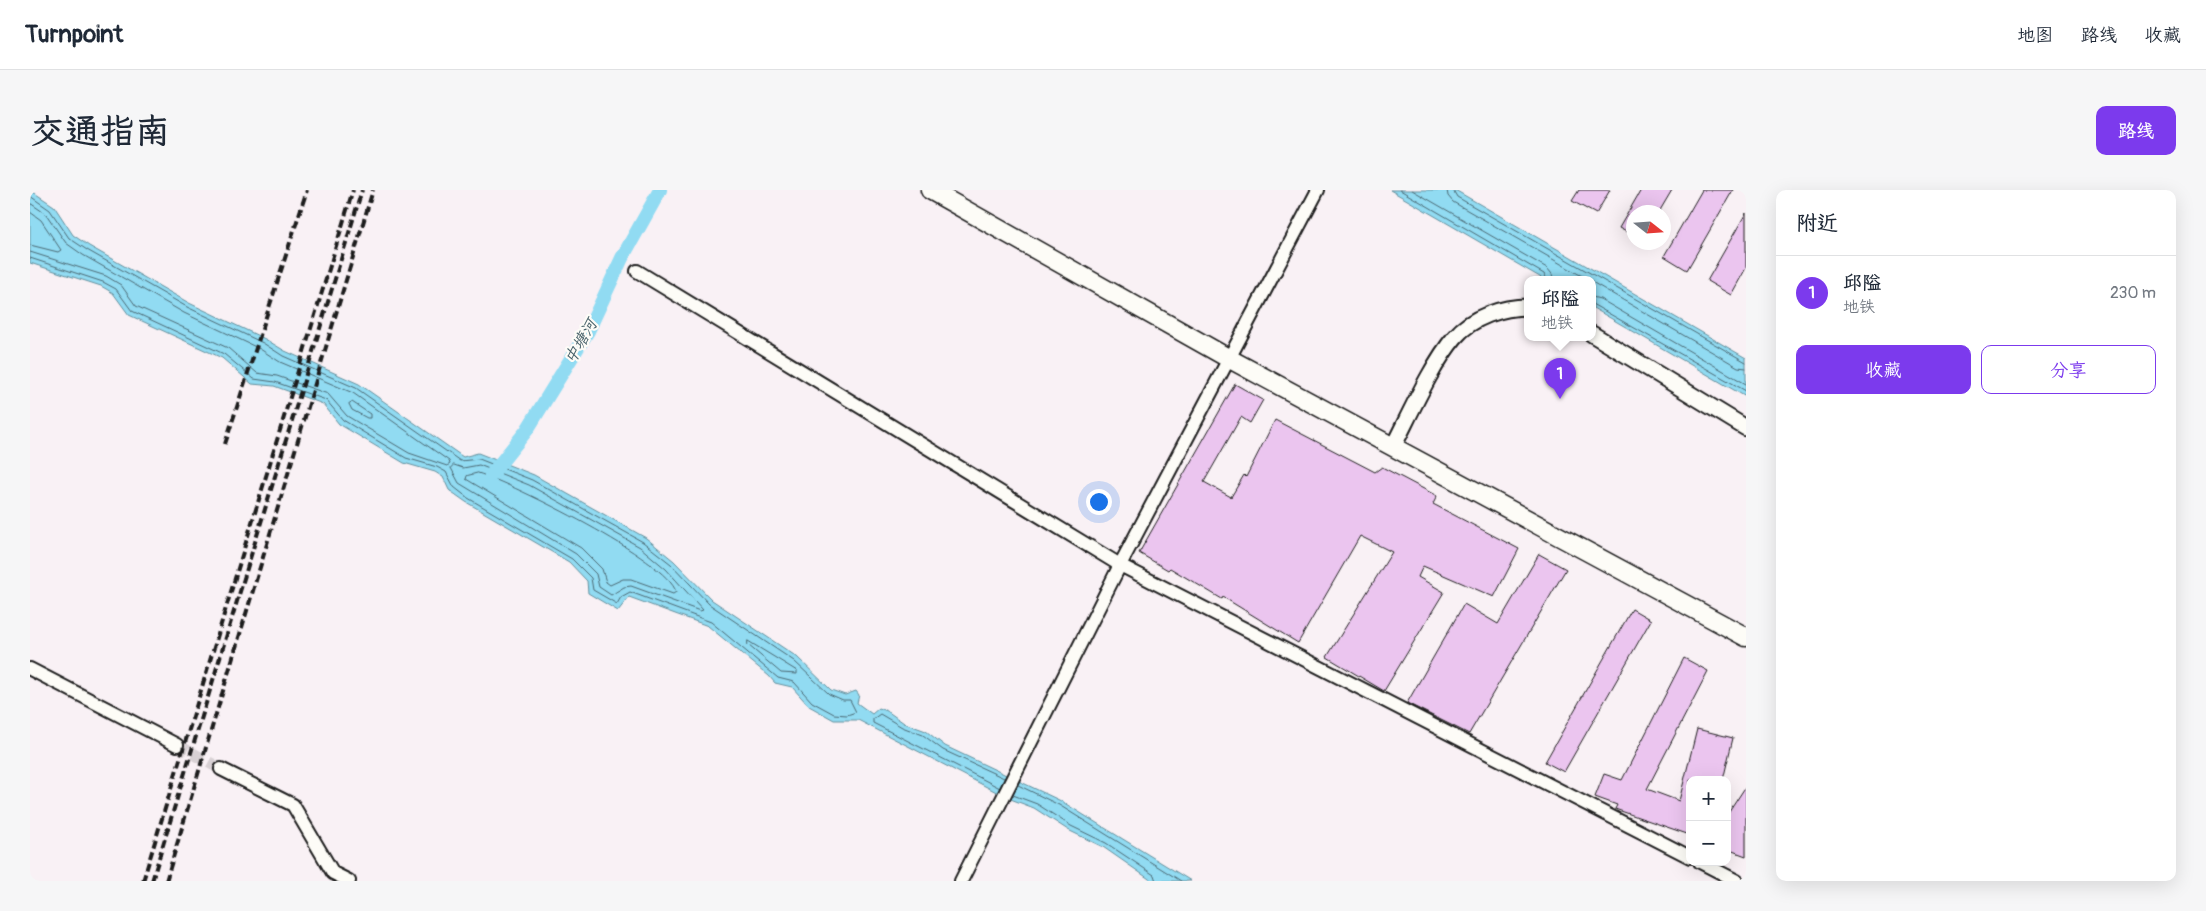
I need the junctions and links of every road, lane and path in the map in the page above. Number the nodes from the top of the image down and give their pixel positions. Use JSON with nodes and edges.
{"nodes":[{"id":1,"x":930,"y":190,"type":"edge"},
{"id":2,"x":1318,"y":190,"type":"edge"},
{"id":3,"x":637,"y":271,"type":"dead end"},
{"id":4,"x":1524,"y":307,"type":"edge"},
{"id":5,"x":1596,"y":336,"type":"edge"},
{"id":6,"x":1228,"y":358,"type":"junction"},
{"id":7,"x":1746,"y":428,"type":"edge"},
{"id":8,"x":1393,"y":447,"type":"junction"},
{"id":9,"x":1120,"y":565,"type":"junction"},
{"id":10,"x":1746,"y":637,"type":"edge"},
{"id":11,"x":30,"y":669,"type":"edge"},
{"id":12,"x":177,"y":745,"type":"tunnel mouth"},
{"id":13,"x":221,"y":769,"type":"tunnel mouth"},
{"id":14,"x":1686,"y":855,"type":"edge"},
{"id":15,"x":1708,"y":866,"type":"edge"},
{"id":16,"x":348,"y":881,"type":"edge"},
{"id":17,"x":961,"y":881,"type":"edge"},
{"id":18,"x":1737,"y":881,"type":"edge"}],
"edges":[{"from":1,"to":6,"type":"main road"},
{"from":2,"to":6,"type":"street"},
{"from":3,"to":9,"type":"street"},
{"from":4,"to":8,"type":"street"},
{"from":5,"to":7,"type":"street"},
{"from":6,"to":8,"type":"main road"},
{"from":6,"to":9,"type":"street"},
{"from":8,"to":10,"type":"main road"},
{"from":9,"to":14,"type":"street"},
{"from":9,"to":17,"type":"street"},
{"from":11,"to":12,"type":"street"},
{"from":13,"to":16,"type":"street"},
{"from":15,"to":18,"type":"street"}]}
